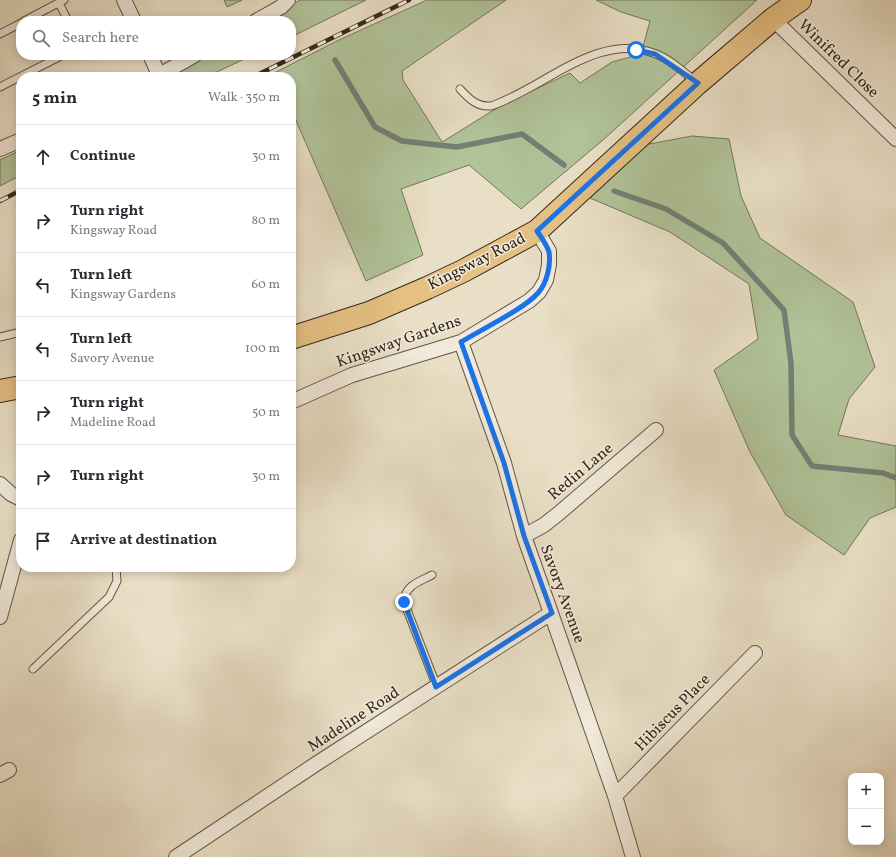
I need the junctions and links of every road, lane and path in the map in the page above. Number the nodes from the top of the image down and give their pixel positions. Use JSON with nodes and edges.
{"nodes":[{"id":1,"x":124,"y":0,"type":"edge"},
{"id":2,"x":288,"y":0,"type":"edge"},
{"id":3,"x":800,"y":0,"type":"edge"},
{"id":4,"x":61,"y":1,"type":"edge"},
{"id":5,"x":33,"y":16,"type":"edge"},
{"id":6,"x":66,"y":16,"type":"edge"},
{"id":7,"x":132,"y":16,"type":"edge"},
{"id":8,"x":265,"y":16,"type":"edge"},
{"id":9,"x":773,"y":19,"type":"junction"},
{"id":10,"x":16,"y":26,"type":"edge"},
{"id":11,"x":0,"y":34,"type":"edge"},
{"id":12,"x":54,"y":60,"type":"edge"},
{"id":13,"x":152,"y":60,"type":"edge"},
{"id":14,"x":186,"y":60,"type":"edge"},
{"id":15,"x":30,"y":72,"type":"edge"},
{"id":16,"x":156,"y":72,"type":"edge"},
{"id":17,"x":165,"y":72,"type":"edge"},
{"id":18,"x":16,"y":79,"type":"edge"},
{"id":19,"x":698,"y":83,"type":"junction"},
{"id":20,"x":0,"y":87,"type":"edge"},
{"id":21,"x":460,"y":89,"type":"dead end"},
{"id":22,"x":896,"y":139,"type":"edge"},
{"id":23,"x":16,"y":142,"type":"edge"},
{"id":24,"x":0,"y":149,"type":"edge"},
{"id":25,"x":537,"y":231,"type":"junction"},
{"id":26,"x":16,"y":333,"type":"edge"},
{"id":27,"x":296,"y":336,"type":"edge"},
{"id":28,"x":0,"y":337,"type":"edge"},
{"id":29,"x":461,"y":342,"type":"junction"},
{"id":30,"x":16,"y":388,"type":"edge"},
{"id":31,"x":0,"y":391,"type":"edge"},
{"id":32,"x":296,"y":400,"type":"edge"},
{"id":33,"x":656,"y":430,"type":"dead end"},
{"id":34,"x":0,"y":484,"type":"edge"},
{"id":35,"x":16,"y":496,"type":"edge"},
{"id":36,"x":524,"y":536,"type":"junction"},
{"id":37,"x":16,"y":558,"type":"edge"},
{"id":38,"x":116,"y":572,"type":"edge"},
{"id":39,"x":432,"y":575,"type":"dead end"},
{"id":40,"x":552,"y":613,"type":"junction"},
{"id":41,"x":0,"y":617,"type":"edge"},
{"id":42,"x":755,"y":653,"type":"dead end"},
{"id":43,"x":33,"y":669,"type":"dead end"},
{"id":44,"x":436,"y":687,"type":"junction"},
{"id":45,"x":615,"y":796,"type":"junction"},
{"id":46,"x":176,"y":857,"type":"edge"},
{"id":47,"x":633,"y":857,"type":"edge"}],
"edges":[{"from":1,"to":7,"type":"street"},
{"from":2,"to":8,"type":"street"},
{"from":3,"to":9,"type":"main road","name":"Kingsway Road"},
{"from":4,"to":5,"type":"lane"},
{"from":4,"to":6,"type":"lane"},
{"from":9,"to":19,"type":"main road","name":"Kingsway Road"},
{"from":9,"to":22,"type":"street","name":"Winifred Close"},
{"from":10,"to":11,"type":"lane"},
{"from":12,"to":15,"type":"lane"},
{"from":13,"to":16,"type":"street"},
{"from":14,"to":17,"type":"street"},
{"from":18,"to":20,"type":"lane"},
{"from":19,"to":21,"type":"lane"},
{"from":19,"to":25,"type":"main road","name":"Kingsway Road"},
{"from":23,"to":24,"type":"street"},
{"from":25,"to":27,"type":"main road","name":"Kingsway Road"},
{"from":25,"to":29,"type":"street","name":"Kingsway Gardens"},
{"from":26,"to":28,"type":"lane"},
{"from":29,"to":32,"type":"street","name":"Kingsway Gardens"},
{"from":29,"to":36,"type":"street","name":"Savory Avenue"},
{"from":30,"to":31,"type":"main road"},
{"from":33,"to":36,"type":"street","name":"Redin Lane"},
{"from":34,"to":35,"type":"street"},
{"from":36,"to":40,"type":"street","name":"Savory Avenue"},
{"from":37,"to":41,"type":"street"},
{"from":38,"to":43,"type":"lane"},
{"from":39,"to":44,"type":"lane"},
{"from":40,"to":44,"type":"street","name":"Madeline Road"},
{"from":40,"to":45,"type":"street","name":"Savory Avenue"},
{"from":42,"to":45,"type":"street","name":"Hibiscus Place"},
{"from":44,"to":46,"type":"street","name":"Madeline Road"},
{"from":45,"to":47,"type":"street","name":"Savory Avenue"}]}
